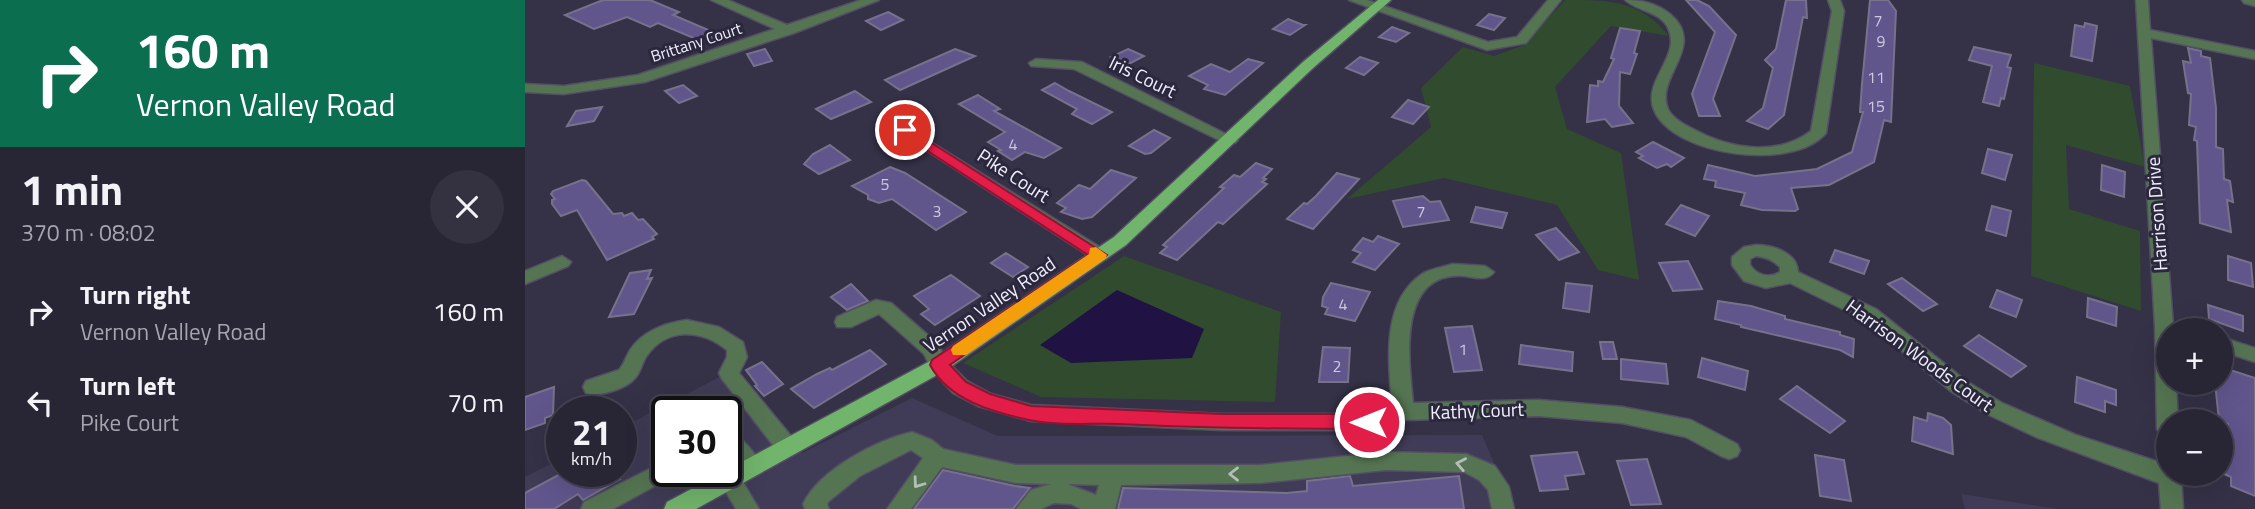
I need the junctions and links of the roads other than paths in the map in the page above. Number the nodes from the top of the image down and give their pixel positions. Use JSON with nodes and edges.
{"nodes":[{"id":1,"x":717,"y":0,"type":"edge"},
{"id":2,"x":873,"y":0,"type":"edge"},
{"id":3,"x":1355,"y":0,"type":"edge"},
{"id":4,"x":1555,"y":0,"type":"edge"},
{"id":5,"x":1631,"y":0,"type":"edge"},
{"id":6,"x":1834,"y":0,"type":"edge"},
{"id":7,"x":2142,"y":0,"type":"edge"},
{"id":8,"x":2248,"y":0,"type":"edge"},
{"id":9,"x":2255,"y":2,"type":"edge"},
{"id":10,"x":1380,"y":4,"type":"edge"},
{"id":11,"x":789,"y":30,"type":"junction"},
{"id":12,"x":2143,"y":32,"type":"junction"},
{"id":13,"x":2255,"y":55,"type":"edge"},
{"id":14,"x":1036,"y":62,"type":"dead end"},
{"id":15,"x":525,"y":88,"type":"edge"},
{"id":16,"x":905,"y":130,"type":"dead end"},
{"id":17,"x":1230,"y":140,"type":"junction"},
{"id":18,"x":1100,"y":255,"type":"junction"},
{"id":19,"x":562,"y":262,"type":"dead end"},
{"id":20,"x":1485,"y":272,"type":"dead end"},
{"id":21,"x":1789,"y":275,"type":"dead end"},
{"id":22,"x":525,"y":278,"type":"edge"},
{"id":23,"x":2171,"y":318,"type":"edge"},
{"id":24,"x":844,"y":322,"type":"dead end"},
{"id":25,"x":2233,"y":348,"type":"edge"},
{"id":26,"x":2255,"y":355,"type":"edge"},
{"id":27,"x":939,"y":365,"type":"junction"},
{"id":28,"x":593,"y":387,"type":"dead end"},
{"id":29,"x":1403,"y":412,"type":"junction"},
{"id":30,"x":787,"y":447,"type":"junction"},
{"id":31,"x":1729,"y":450,"type":"dead end"},
{"id":32,"x":742,"y":456,"type":"edge"},
{"id":33,"x":937,"y":457,"type":"junction"},
{"id":34,"x":752,"y":467,"type":"junction"},
{"id":35,"x":2156,"y":471,"type":"edge"},
{"id":36,"x":742,"y":472,"type":"edge"},
{"id":37,"x":1112,"y":476,"type":"junction"},
{"id":38,"x":651,"y":478,"type":"edge"},
{"id":39,"x":2171,"y":486,"type":"edge"},
{"id":40,"x":715,"y":487,"type":"edge"},
{"id":41,"x":734,"y":487,"type":"edge"},
{"id":42,"x":592,"y":509,"type":"edge"},
{"id":43,"x":675,"y":509,"type":"edge"},
{"id":44,"x":748,"y":509,"type":"edge"},
{"id":45,"x":818,"y":509,"type":"edge"},
{"id":46,"x":898,"y":509,"type":"edge"},
{"id":47,"x":1027,"y":509,"type":"edge"},
{"id":48,"x":1092,"y":509,"type":"edge"},
{"id":49,"x":1104,"y":509,"type":"edge"},
{"id":50,"x":1503,"y":509,"type":"edge"},
{"id":51,"x":2172,"y":509,"type":"edge"}],
"edges":[{"from":1,"to":11,"type":"street"},
{"from":2,"to":11,"type":"street","name":"Brittany Court"},
{"from":3,"to":10,"type":"street"},
{"from":4,"to":10,"type":"street"},
{"from":5,"to":6,"type":"street"},
{"from":7,"to":12,"type":"street","name":"Harrison Drive"},
{"from":8,"to":9,"type":"street"},
{"from":10,"to":17,"type":"main road","name":"Vernon Valley Road"},
{"from":11,"to":15,"type":"street","name":"Brittany Court"},
{"from":12,"to":13,"type":"street"},
{"from":12,"to":23,"type":"street","name":"Harrison Drive"},
{"from":14,"to":17,"type":"street","name":"Iris Court"},
{"from":16,"to":18,"type":"street","name":"Pike Court"},
{"from":17,"to":18,"type":"main road","name":"Vernon Valley Road"},
{"from":18,"to":27,"type":"main road","name":"Vernon Valley Road"},
{"from":19,"to":22,"type":"street"},
{"from":20,"to":29,"type":"street"},
{"from":21,"to":35,"type":"street","name":"Harrison Woods Court"},
{"from":24,"to":27,"type":"street","name":"Kathy Court"},
{"from":25,"to":26,"type":"street"},
{"from":27,"to":29,"type":"street","name":"Kathy Court"},
{"from":27,"to":30,"type":"main road","name":"Vernon Valley Road"},
{"from":28,"to":30,"type":"street"},
{"from":29,"to":31,"type":"street","name":"Kathy Court"},
{"from":30,"to":34,"type":"main road","name":"Vernon Valley Road"},
{"from":32,"to":34,"type":"street"},
{"from":33,"to":37,"type":"street"},
{"from":33,"to":45,"type":"street"},
{"from":33,"to":46,"type":"street","one_way":true},
{"from":34,"to":36,"type":"main road","name":"Vernon Valley Road"},
{"from":37,"to":49,"type":"street"},
{"from":50,"to":37,"type":"street","one_way":true},
{"from":38,"to":42,"type":"street"},
{"from":39,"to":51,"type":"street"},
{"from":40,"to":43,"type":"main road","name":"Vernon Valley Road"},
{"from":41,"to":44,"type":"street"},
{"from":47,"to":48,"type":"street"}]}
